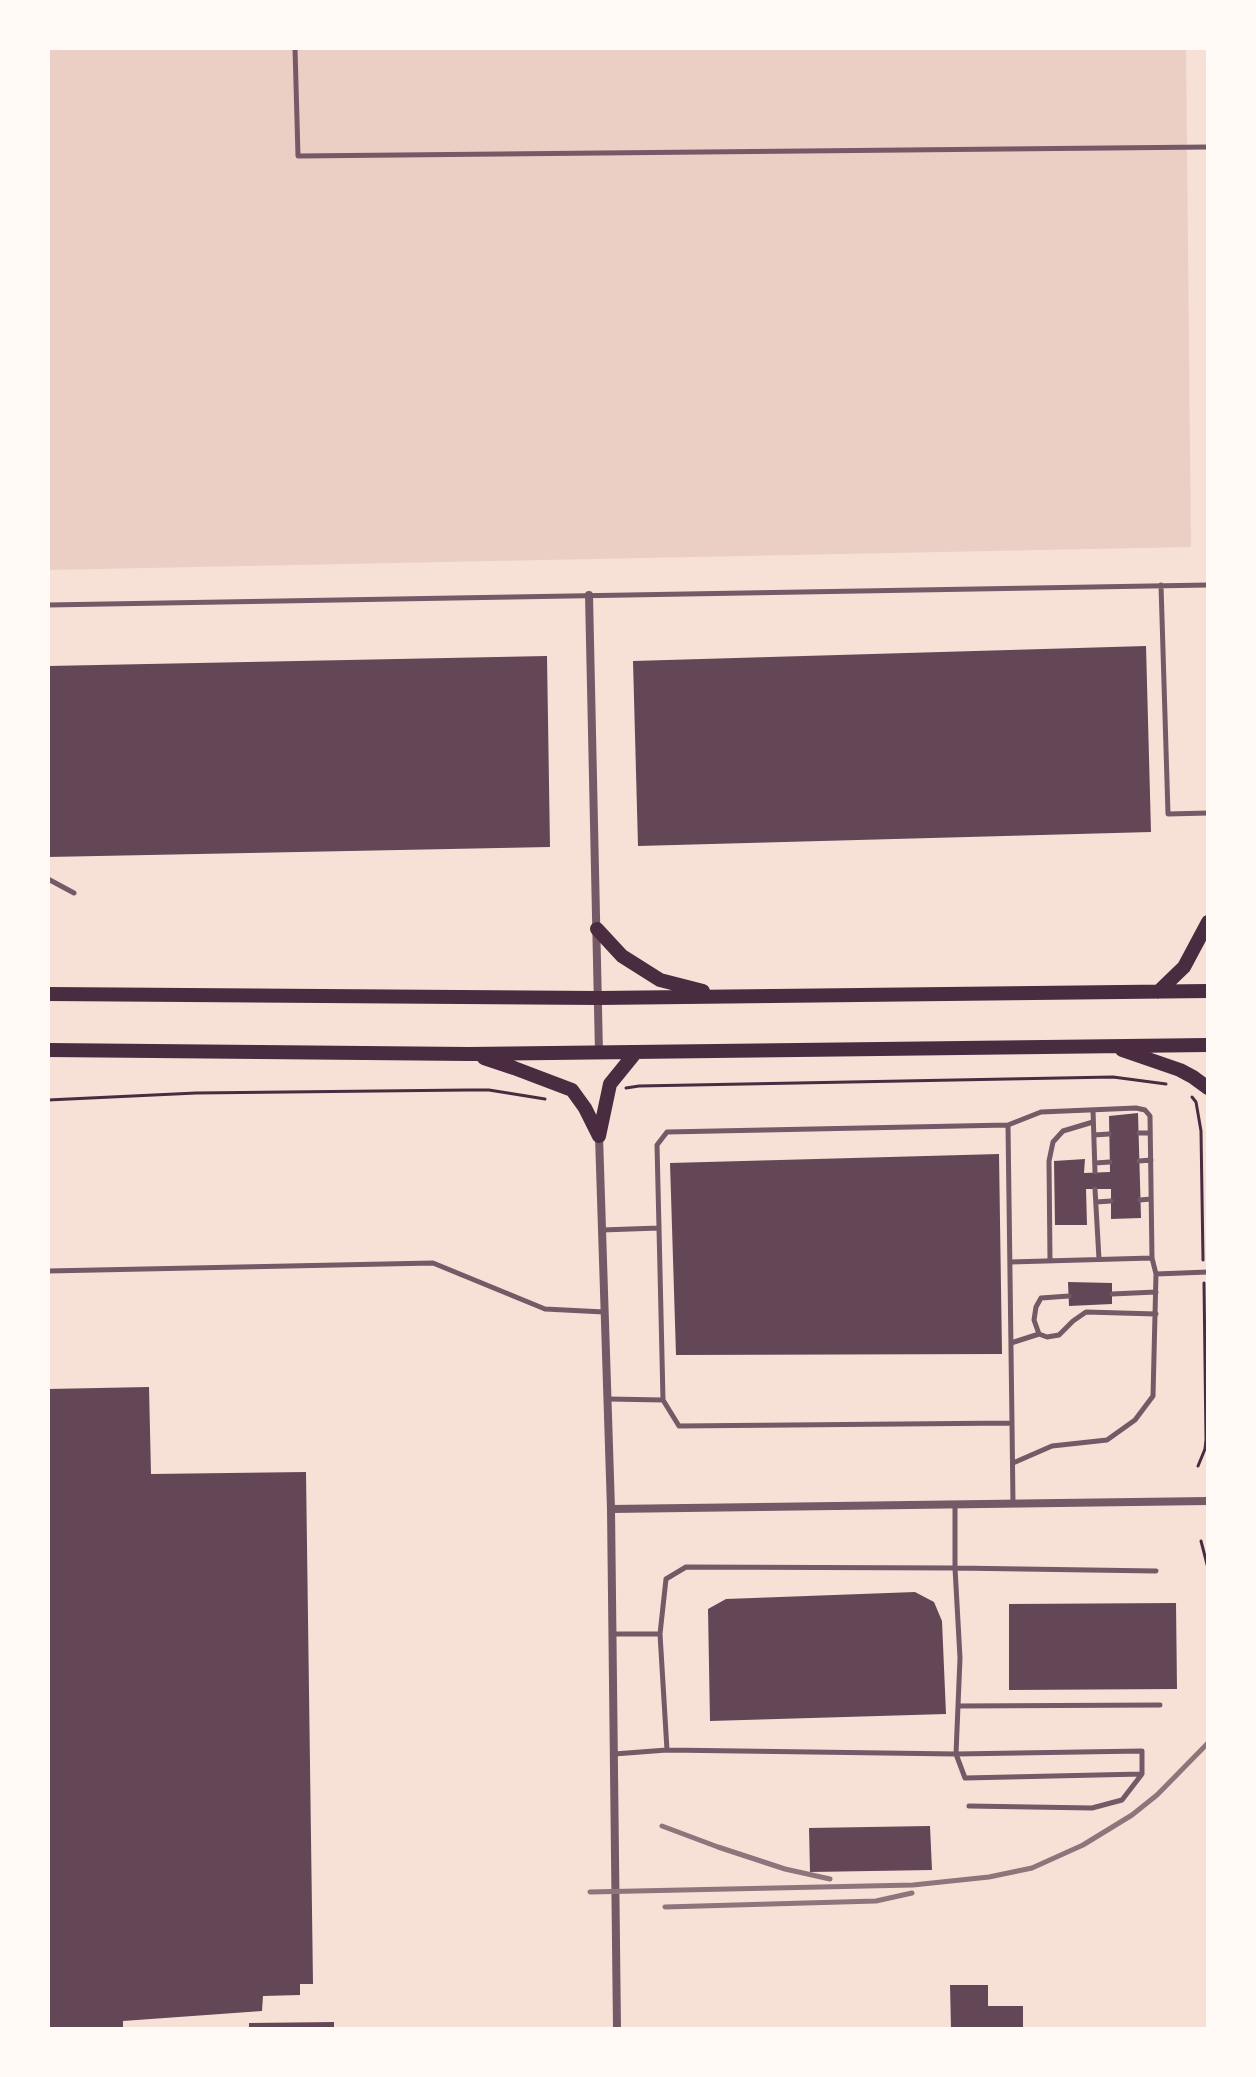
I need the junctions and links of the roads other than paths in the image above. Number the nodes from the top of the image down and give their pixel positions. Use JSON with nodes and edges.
{"nodes":[{"id":1,"x":295,"y":48,"type":"edge"},
{"id":2,"x":1208,"y":147,"type":"edge"},
{"id":3,"x":1161,"y":585,"type":"junction"},
{"id":4,"x":1208,"y":585,"type":"edge"},
{"id":5,"x":589,"y":595,"type":"junction"},
{"id":6,"x":48,"y":605,"type":"edge"},
{"id":7,"x":1208,"y":813,"type":"edge"},
{"id":8,"x":48,"y":879,"type":"edge"},
{"id":9,"x":74,"y":893,"type":"dead end"},
{"id":10,"x":1208,"y":922,"type":"edge"},
{"id":11,"x":597,"y":929,"type":"junction"},
{"id":12,"x":1208,"y":991,"type":"edge"},
{"id":13,"x":1158,"y":992,"type":"junction"},
{"id":14,"x":48,"y":994,"type":"edge"},
{"id":15,"x":723,"y":996,"type":"junction"},
{"id":16,"x":598,"y":998,"type":"junction"},
{"id":17,"x":1208,"y":1045,"type":"edge"},
{"id":18,"x":1110,"y":1046,"type":"junction"},
{"id":19,"x":48,"y":1050,"type":"edge"},
{"id":20,"x":636,"y":1052,"type":"junction"},
{"id":21,"x":599,"y":1053,"type":"junction"},
{"id":22,"x":469,"y":1054,"type":"junction"},
{"id":23,"x":1208,"y":1088,"type":"edge"},
{"id":24,"x":1093,"y":1110,"type":"junction"},
{"id":25,"x":1093,"y":1122,"type":"junction"},
{"id":26,"x":1008,"y":1125,"type":"junction"},
{"id":27,"x":1139,"y":1133,"type":"dead end"},
{"id":28,"x":1150,"y":1133,"type":"junction"},
{"id":29,"x":1109,"y":1134,"type":"dead end"},
{"id":30,"x":1094,"y":1135,"type":"junction"},
{"id":31,"x":599,"y":1136,"type":"junction"},
{"id":32,"x":1151,"y":1160,"type":"junction"},
{"id":33,"x":1139,"y":1161,"type":"dead end"},
{"id":34,"x":1110,"y":1162,"type":"dead end"},
{"id":35,"x":1095,"y":1163,"type":"junction"},
{"id":36,"x":1095,"y":1172,"type":"dead end"},
{"id":37,"x":1095,"y":1189,"type":"dead end"},
{"id":38,"x":1151,"y":1199,"type":"junction"},
{"id":39,"x":1140,"y":1200,"type":"dead end"},
{"id":40,"x":1111,"y":1201,"type":"dead end"},
{"id":41,"x":1096,"y":1202,"type":"junction"},
{"id":42,"x":659,"y":1228,"type":"junction"},
{"id":43,"x":602,"y":1230,"type":"junction"},
{"id":44,"x":1152,"y":1258,"type":"junction"},
{"id":45,"x":1099,"y":1259,"type":"junction"},
{"id":46,"x":1050,"y":1260,"type":"junction"},
{"id":47,"x":1010,"y":1262,"type":"junction"},
{"id":48,"x":48,"y":1271,"type":"edge"},
{"id":49,"x":1208,"y":1272,"type":"edge"},
{"id":50,"x":1156,"y":1274,"type":"junction"},
{"id":51,"x":1156,"y":1292,"type":"junction"},
{"id":52,"x":1112,"y":1294,"type":"dead end"},
{"id":53,"x":1069,"y":1296,"type":"dead end"},
{"id":54,"x":605,"y":1312,"type":"junction"},
{"id":55,"x":1156,"y":1314,"type":"junction"},
{"id":56,"x":1039,"y":1334,"type":"junction"},
{"id":57,"x":1011,"y":1343,"type":"junction"},
{"id":58,"x":608,"y":1399,"type":"junction"},
{"id":59,"x":663,"y":1400,"type":"junction"},
{"id":60,"x":1012,"y":1423,"type":"junction"},
{"id":61,"x":1013,"y":1463,"type":"junction"},
{"id":62,"x":1208,"y":1501,"type":"edge"},
{"id":63,"x":955,"y":1504,"type":"junction"},
{"id":64,"x":1013,"y":1504,"type":"junction"},
{"id":65,"x":611,"y":1509,"type":"junction"},
{"id":66,"x":955,"y":1568,"type":"junction"},
{"id":67,"x":1156,"y":1571,"type":"dead end"},
{"id":68,"x":613,"y":1634,"type":"junction"},
{"id":69,"x":660,"y":1634,"type":"junction"},
{"id":70,"x":1160,"y":1705,"type":"dead end"},
{"id":71,"x":958,"y":1706,"type":"junction"},
{"id":72,"x":667,"y":1750,"type":"junction"},
{"id":73,"x":614,"y":1754,"type":"junction"},
{"id":74,"x":956,"y":1754,"type":"junction"},
{"id":75,"x":1142,"y":1774,"type":"junction"},
{"id":76,"x":969,"y":1806,"type":"dead end"},
{"id":77,"x":617,"y":2029,"type":"edge"}],
"edges":[{"from":1,"to":2,"type":"lane"},
{"from":3,"to":4,"type":"lane"},
{"from":3,"to":5,"type":"lane"},
{"from":3,"to":7,"type":"lane"},
{"from":5,"to":6,"type":"lane"},
{"from":5,"to":11,"type":"street"},
{"from":8,"to":9,"type":"lane"},
{"from":10,"to":13,"type":"main road"},
{"from":11,"to":15,"type":"main road"},
{"from":11,"to":16,"type":"street"},
{"from":12,"to":13,"type":"main road"},
{"from":13,"to":15,"type":"main road"},
{"from":14,"to":16,"type":"main road"},
{"from":15,"to":16,"type":"main road"},
{"from":16,"to":21,"type":"street"},
{"from":17,"to":18,"type":"main road"},
{"from":18,"to":20,"type":"main road"},
{"from":18,"to":23,"type":"main road"},
{"from":19,"to":22,"type":"main road"},
{"from":20,"to":21,"type":"main road"},
{"from":20,"to":31,"type":"main road"},
{"from":21,"to":22,"type":"main road"},
{"from":22,"to":31,"type":"main road"},
{"from":24,"to":25,"type":"lane"},
{"from":24,"to":26,"type":"lane"},
{"from":24,"to":28,"type":"lane"},
{"from":25,"to":30,"type":"lane"},
{"from":25,"to":46,"type":"lane"},
{"from":26,"to":42,"type":"lane"},
{"from":26,"to":47,"type":"lane"},
{"from":27,"to":28,"type":"lane"},
{"from":28,"to":32,"type":"lane"},
{"from":29,"to":30,"type":"lane"},
{"from":30,"to":35,"type":"lane"},
{"from":31,"to":43,"type":"street"},
{"from":32,"to":33,"type":"lane"},
{"from":32,"to":38,"type":"lane"},
{"from":34,"to":35,"type":"lane"},
{"from":35,"to":36,"type":"lane"},
{"from":37,"to":41,"type":"lane"},
{"from":38,"to":39,"type":"lane"},
{"from":38,"to":44,"type":"lane"},
{"from":40,"to":41,"type":"lane"},
{"from":41,"to":45,"type":"lane"},
{"from":42,"to":43,"type":"lane"},
{"from":42,"to":59,"type":"lane"},
{"from":43,"to":54,"type":"street"},
{"from":44,"to":45,"type":"lane"},
{"from":44,"to":50,"type":"lane"},
{"from":45,"to":46,"type":"lane"},
{"from":46,"to":47,"type":"lane"},
{"from":47,"to":57,"type":"lane"},
{"from":48,"to":54,"type":"lane"},
{"from":49,"to":50,"type":"lane"},
{"from":50,"to":51,"type":"lane"},
{"from":51,"to":52,"type":"lane"},
{"from":51,"to":55,"type":"lane"},
{"from":53,"to":56,"type":"lane"},
{"from":54,"to":58,"type":"street"},
{"from":55,"to":56,"type":"lane"},
{"from":55,"to":61,"type":"lane"},
{"from":56,"to":57,"type":"lane"},
{"from":57,"to":60,"type":"lane"},
{"from":58,"to":59,"type":"lane"},
{"from":58,"to":65,"type":"street"},
{"from":59,"to":60,"type":"lane"},
{"from":60,"to":61,"type":"lane"},
{"from":61,"to":64,"type":"lane"},
{"from":62,"to":64,"type":"street"},
{"from":63,"to":64,"type":"street"},
{"from":63,"to":65,"type":"street"},
{"from":63,"to":66,"type":"lane"},
{"from":65,"to":68,"type":"street"},
{"from":66,"to":67,"type":"lane"},
{"from":66,"to":69,"type":"lane"},
{"from":66,"to":71,"type":"lane"},
{"from":68,"to":69,"type":"lane"},
{"from":68,"to":73,"type":"street"},
{"from":69,"to":72,"type":"lane"},
{"from":70,"to":71,"type":"lane"},
{"from":71,"to":74,"type":"lane"},
{"from":72,"to":73,"type":"lane"},
{"from":72,"to":74,"type":"lane"},
{"from":73,"to":77,"type":"street"},
{"from":74,"to":75,"type":"lane"},
{"from":74,"to":75,"type":"lane"},
{"from":75,"to":76,"type":"lane"}]}
